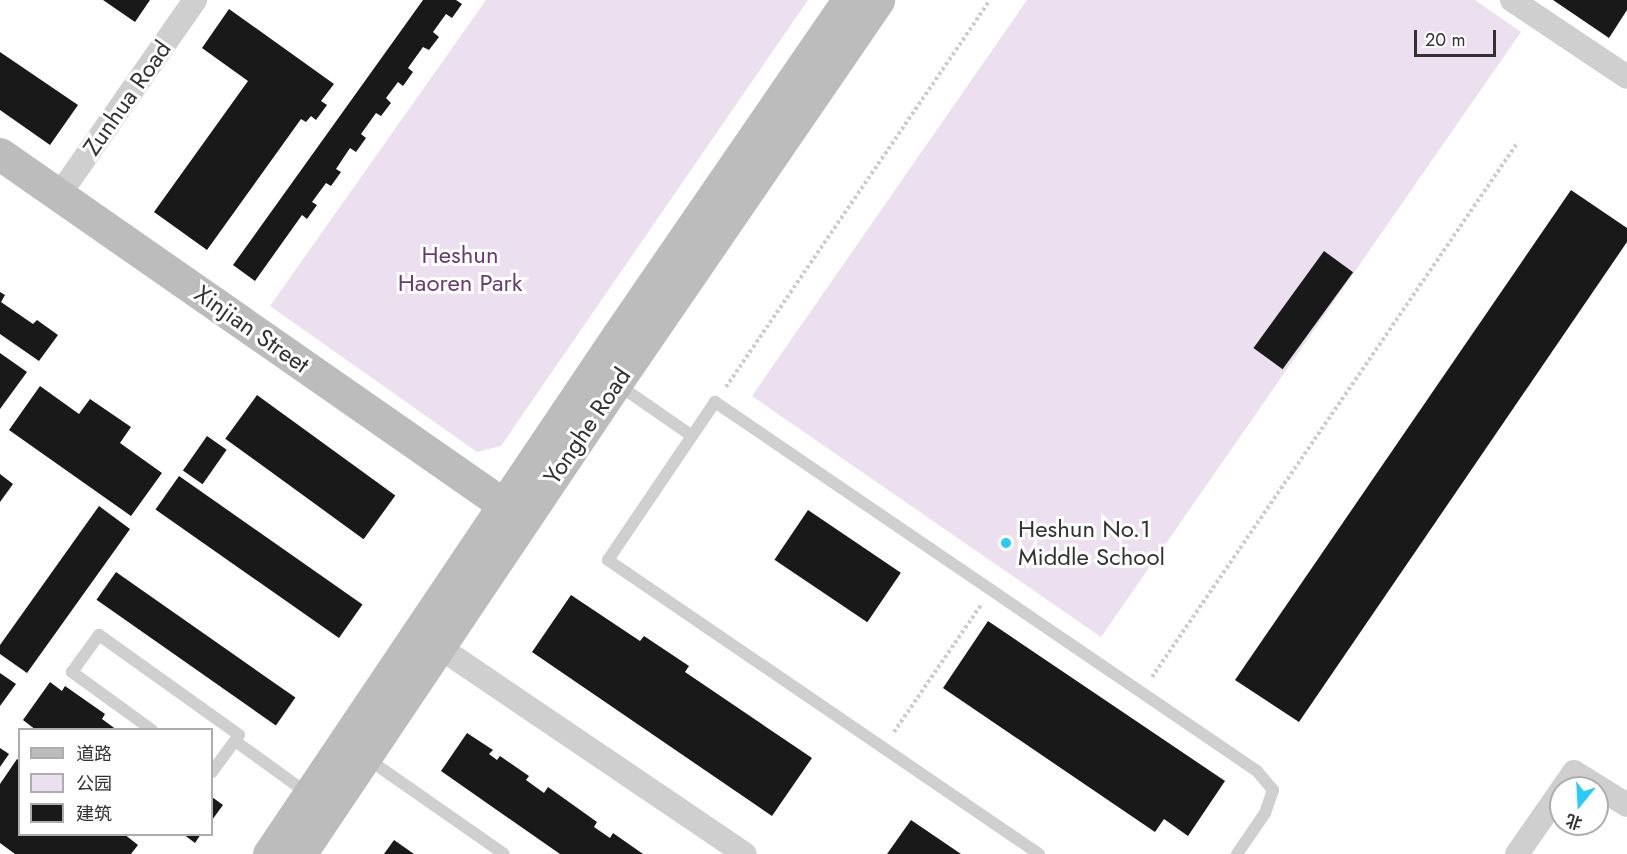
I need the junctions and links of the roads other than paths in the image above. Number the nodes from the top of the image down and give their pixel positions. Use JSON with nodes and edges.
{"nodes":[{"id":1,"x":195,"y":0,"type":"edge"},
{"id":2,"x":848,"y":0,"type":"edge"},
{"id":3,"x":878,"y":0,"type":"edge"},
{"id":4,"x":1512,"y":0,"type":"edge"},
{"id":5,"x":1627,"y":77,"type":"edge"},
{"id":6,"x":0,"y":154,"type":"edge"},
{"id":7,"x":59,"y":195,"type":"junction"},
{"id":8,"x":616,"y":383,"type":"junction"},
{"id":9,"x":692,"y":436,"type":"junction"},
{"id":10,"x":504,"y":505,"type":"junction"},
{"id":11,"x":439,"y":647,"type":"junction"},
{"id":12,"x":151,"y":728,"type":"edge"},
{"id":13,"x":235,"y":741,"type":"junction"},
{"id":14,"x":365,"y":757,"type":"junction"},
{"id":15,"x":213,"y":771,"type":"edge"},
{"id":16,"x":1609,"y":794,"type":"edge"},
{"id":17,"x":309,"y":795,"type":"junction"},
{"id":18,"x":1627,"y":805,"type":"edge"},
{"id":19,"x":1549,"y":808,"type":"edge"},
{"id":20,"x":269,"y":854,"type":"edge"},
{"id":21,"x":300,"y":854,"type":"edge"},
{"id":22,"x":504,"y":854,"type":"edge"},
{"id":23,"x":745,"y":854,"type":"edge"},
{"id":24,"x":1039,"y":854,"type":"edge"},
{"id":25,"x":1237,"y":854,"type":"edge"},
{"id":26,"x":1517,"y":854,"type":"edge"}],
"edges":[{"from":1,"to":7,"type":"street","name":"Zunhua Road"},
{"from":2,"to":10,"type":"main road","name":"Yonghe Road"},
{"from":3,"to":8,"type":"main road","name":"Yonghe Road"},
{"from":4,"to":5,"type":"street"},
{"from":6,"to":7,"type":"main road","name":"Xinjian Street"},
{"from":7,"to":10,"type":"main road","name":"Xinjian Street"},
{"from":8,"to":9,"type":"lane"},
{"from":8,"to":11,"type":"main road","name":"Yonghe Road"},
{"from":9,"to":24,"type":"lane"},
{"from":9,"to":25,"type":"lane"},
{"from":10,"to":17,"type":"main road","name":"Yonghe Road"},
{"from":11,"to":14,"type":"main road","name":"Yonghe Road"},
{"from":11,"to":23,"type":"street"},
{"from":12,"to":13,"type":"lane"},
{"from":13,"to":15,"type":"lane"},
{"from":13,"to":17,"type":"lane"},
{"from":14,"to":21,"type":"main road","name":"Yonghe Road"},
{"from":14,"to":22,"type":"lane"},
{"from":16,"to":18,"type":"street"},
{"from":17,"to":20,"type":"main road","name":"Yonghe Road"},
{"from":19,"to":26,"type":"street"}]}
